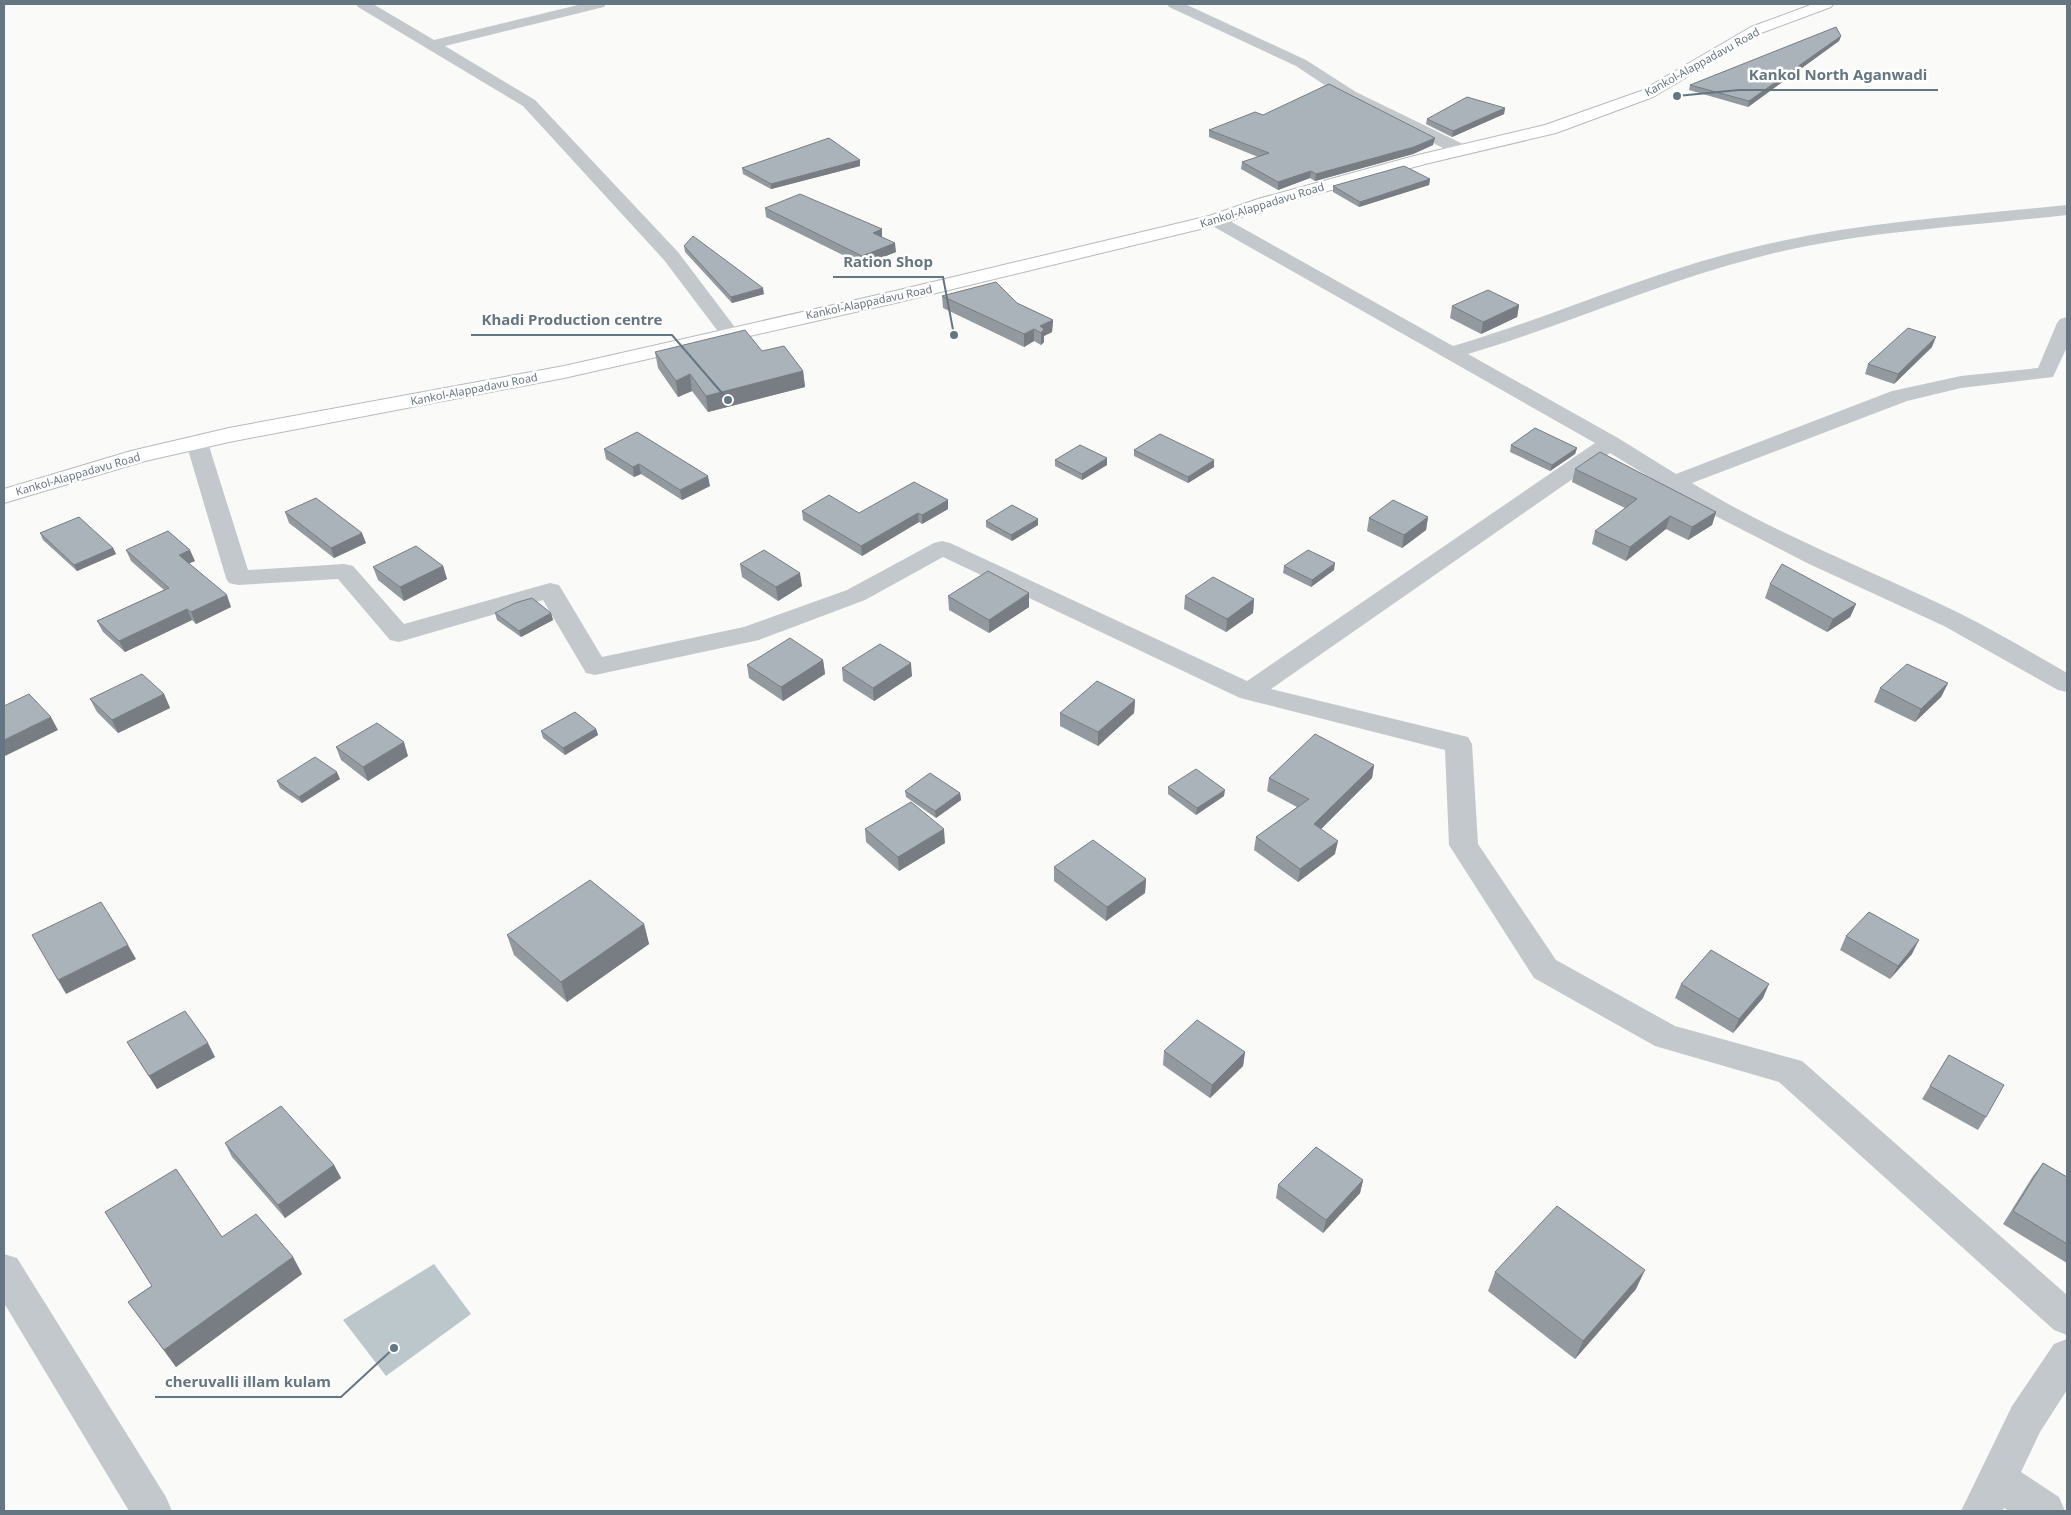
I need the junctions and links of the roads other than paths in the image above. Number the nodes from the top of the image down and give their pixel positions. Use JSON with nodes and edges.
{"nodes":[{"id":1,"x":363,"y":4,"type":"edge"},
{"id":2,"x":599,"y":4,"type":"edge"},
{"id":3,"x":1174,"y":4,"type":"edge"},
{"id":4,"x":1826,"y":4,"type":"edge"},
{"id":5,"x":432,"y":45,"type":"junction"},
{"id":6,"x":1461,"y":150,"type":"junction"},
{"id":7,"x":2067,"y":210,"type":"edge"},
{"id":8,"x":1215,"y":220,"type":"junction"},
{"id":9,"x":2067,"y":323,"type":"edge"},
{"id":10,"x":730,"y":334,"type":"junction"},
{"id":11,"x":1450,"y":353,"type":"junction"},
{"id":12,"x":197,"y":443,"type":"junction"},
{"id":13,"x":1610,"y":443,"type":"junction"},
{"id":14,"x":1674,"y":482,"type":"junction"},
{"id":15,"x":4,"y":496,"type":"edge"},
{"id":16,"x":2067,"y":684,"type":"edge"},
{"id":17,"x":1249,"y":692,"type":"junction"},
{"id":18,"x":4,"y":1270,"type":"edge"},
{"id":19,"x":2067,"y":1318,"type":"edge"},
{"id":20,"x":2067,"y":1357,"type":"edge"},
{"id":21,"x":1988,"y":1495,"type":"edge"},
{"id":22,"x":152,"y":1511,"type":"edge"},
{"id":23,"x":2045,"y":1511,"type":"edge"}],
"edges":[{"from":1,"to":5,"type":"street"},
{"from":2,"to":5,"type":"street"},
{"from":3,"to":6,"type":"street"},
{"from":4,"to":6,"type":"main road","name":"Kankol-Alappadavu Road"},
{"from":5,"to":10,"type":"street"},
{"from":6,"to":8,"type":"main road","name":"Kankol-Alappadavu Road"},
{"from":7,"to":11,"type":"street"},
{"from":8,"to":10,"type":"main road","name":"Kankol-Alappadavu Road"},
{"from":8,"to":11,"type":"street"},
{"from":9,"to":14,"type":"street"},
{"from":10,"to":12,"type":"main road","name":"Kankol-Alappadavu Road"},
{"from":11,"to":13,"type":"street"},
{"from":12,"to":15,"type":"main road","name":"Kankol-Alappadavu Road"},
{"from":12,"to":17,"type":"street"},
{"from":13,"to":14,"type":"street"},
{"from":13,"to":17,"type":"street"},
{"from":14,"to":16,"type":"street"},
{"from":17,"to":19,"type":"street"},
{"from":18,"to":22,"type":"street"},
{"from":20,"to":21,"type":"street"},
{"from":21,"to":23,"type":"street"}]}
